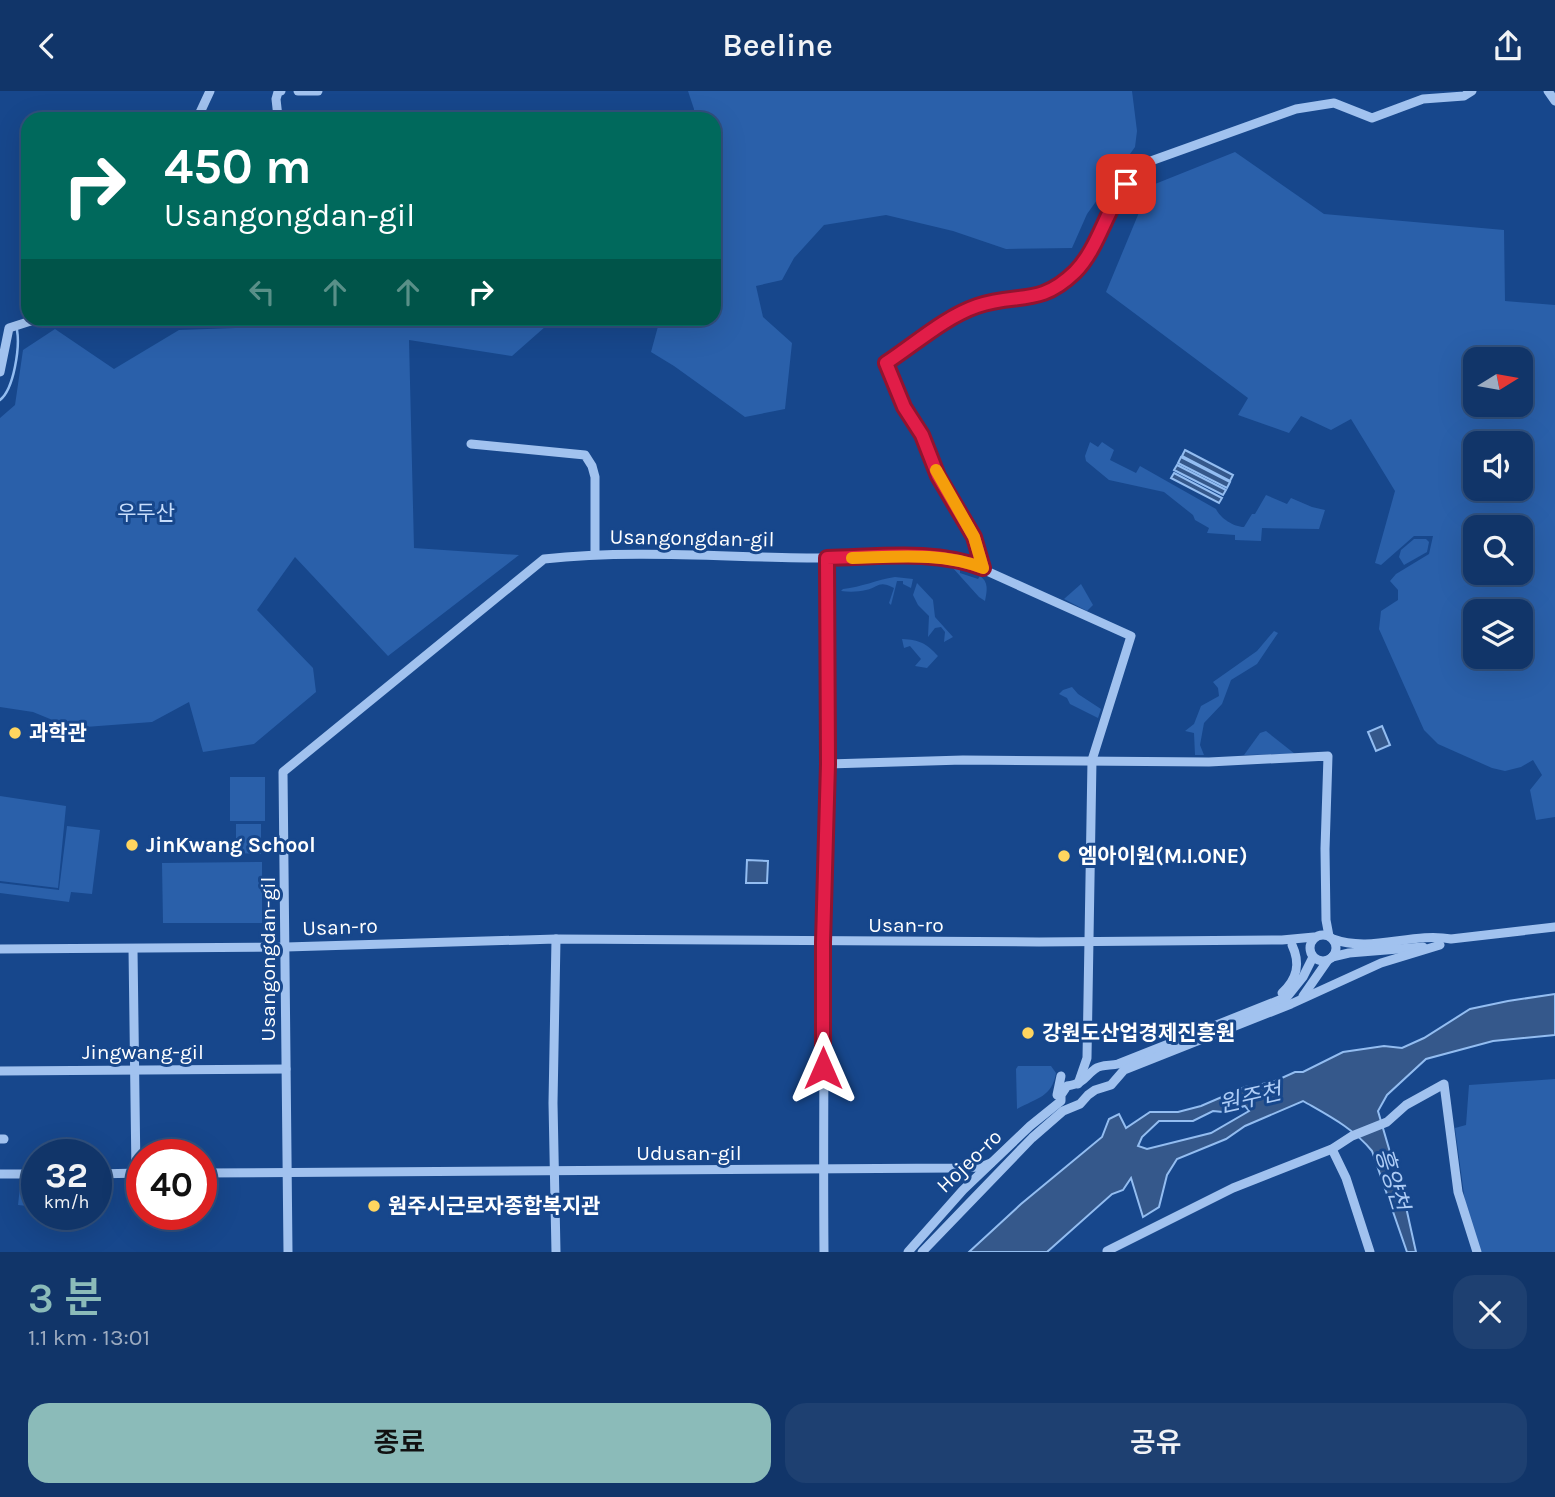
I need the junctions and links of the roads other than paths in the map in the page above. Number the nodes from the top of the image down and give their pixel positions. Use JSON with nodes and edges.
{"nodes":[{"id":1,"x":210,"y":91,"type":"edge"},
{"id":2,"x":281,"y":91,"type":"edge"},
{"id":3,"x":298,"y":91,"type":"edge"},
{"id":4,"x":318,"y":91,"type":"edge"},
{"id":5,"x":1472,"y":91,"type":"edge"},
{"id":6,"x":1548,"y":91,"type":"edge"},
{"id":7,"x":1555,"y":101,"type":"edge"},
{"id":8,"x":200,"y":112,"type":"edge"},
{"id":9,"x":277,"y":112,"type":"edge"},
{"id":10,"x":21,"y":324,"type":"edge"},
{"id":11,"x":0,"y":372,"type":"edge"},
{"id":12,"x":471,"y":444,"type":"dead end"},
{"id":13,"x":595,"y":553,"type":"junction"},
{"id":14,"x":827,"y":558,"type":"junction"},
{"id":15,"x":983,"y":568,"type":"junction"},
{"id":16,"x":1092,"y":760,"type":"junction"},
{"id":17,"x":828,"y":764,"type":"junction"},
{"id":18,"x":1555,"y":927,"type":"edge"},
{"id":19,"x":1324,"y":937,"type":"junction"},
{"id":20,"x":556,"y":939,"type":"junction"},
{"id":21,"x":1451,"y":939,"type":"junction"},
{"id":22,"x":1283,"y":940,"type":"junction"},
{"id":23,"x":823,"y":942,"type":"junction"},
{"id":24,"x":1088,"y":942,"type":"junction"},
{"id":25,"x":1292,"y":945,"type":"junction"},
{"id":26,"x":1440,"y":945,"type":"junction"},
{"id":27,"x":286,"y":947,"type":"junction"},
{"id":28,"x":0,"y":949,"type":"edge"},
{"id":29,"x":133,"y":949,"type":"junction"},
{"id":30,"x":1312,"y":955,"type":"junction"},
{"id":31,"x":1330,"y":958,"type":"junction"},
{"id":32,"x":1299,"y":1000,"type":"junction"},
{"id":33,"x":1261,"y":1007,"type":"junction"},
{"id":34,"x":1087,"y":1058,"type":"junction"},
{"id":35,"x":1111,"y":1066,"type":"junction"},
{"id":36,"x":1096,"y":1068,"type":"junction"},
{"id":37,"x":286,"y":1069,"type":"junction"},
{"id":38,"x":0,"y":1070,"type":"edge"},
{"id":39,"x":135,"y":1070,"type":"junction"},
{"id":40,"x":1115,"y":1078,"type":"junction"},
{"id":41,"x":1078,"y":1084,"type":"junction"},
{"id":42,"x":1062,"y":1096,"type":"junction"},
{"id":43,"x":1070,"y":1107,"type":"junction"},
{"id":44,"x":1051,"y":1110,"type":"junction"},
{"id":45,"x":138,"y":1139,"type":"edge"},
{"id":46,"x":1332,"y":1149,"type":"junction"},
{"id":47,"x":991,"y":1163,"type":"junction"},
{"id":48,"x":955,"y":1168,"type":"junction"},
{"id":49,"x":824,"y":1169,"type":"junction"},
{"id":50,"x":288,"y":1171,"type":"junction"},
{"id":51,"x":555,"y":1171,"type":"junction"},
{"id":52,"x":217,"y":1173,"type":"edge"},
{"id":53,"x":0,"y":1174,"type":"edge"},
{"id":54,"x":21,"y":1174,"type":"edge"},
{"id":55,"x":976,"y":1177,"type":"junction"},
{"id":56,"x":984,"y":1186,"type":"junction"},
{"id":57,"x":963,"y":1190,"type":"junction"},
{"id":58,"x":1107,"y":1251,"type":"edge"},
{"id":59,"x":288,"y":1252,"type":"edge"},
{"id":60,"x":556,"y":1252,"type":"edge"},
{"id":61,"x":824,"y":1252,"type":"edge"},
{"id":62,"x":908,"y":1252,"type":"edge"},
{"id":63,"x":922,"y":1252,"type":"edge"},
{"id":64,"x":1370,"y":1252,"type":"edge"},
{"id":65,"x":1477,"y":1252,"type":"edge"}],
"edges":[{"from":1,"to":8,"type":"street"},
{"from":2,"to":9,"type":"street"},
{"from":3,"to":4,"type":"street"},
{"from":5,"to":15,"type":"street"},
{"from":6,"to":7,"type":"street"},
{"from":10,"to":11,"type":"street"},
{"from":12,"to":13,"type":"street"},
{"from":13,"to":14,"type":"street","name":"Usangongdan-gil"},
{"from":13,"to":27,"type":"street","name":"Usangongdan-gil"},
{"from":14,"to":15,"type":"street","name":"Usangongdan-gil"},
{"from":14,"to":17,"type":"street"},
{"from":15,"to":16,"type":"street","name":"Usangongdan-gil"},
{"from":16,"to":17,"type":"street"},
{"from":16,"to":19,"type":"street"},
{"from":16,"to":24,"type":"street","name":"Usangongdan-gil"},
{"from":17,"to":23,"type":"street"},
{"from":18,"to":21,"type":"street"},
{"from":19,"to":21,"type":"street","name":"Usan-ro"},
{"from":19,"to":22,"type":"street","name":"Usan-ro"},
{"from":19,"to":30,"type":"street"},
{"from":19,"to":31,"type":"street"},
{"from":20,"to":23,"type":"street","name":"Usan-ro"},
{"from":20,"to":27,"type":"street","name":"Usan-ro"},
{"from":20,"to":51,"type":"street"},
{"from":21,"to":26,"type":"street"},
{"from":22,"to":24,"type":"street","name":"Usan-ro"},
{"from":22,"to":25,"type":"street"},
{"from":23,"to":24,"type":"street","name":"Usan-ro"},
{"from":23,"to":49,"type":"street"},
{"from":24,"to":34,"type":"street","name":"Usangongdan-gil"},
{"from":25,"to":30,"type":"street"},
{"from":25,"to":33,"type":"street"},
{"from":26,"to":31,"type":"street"},
{"from":26,"to":32,"type":"street","name":"Hojeo-ro"},
{"from":27,"to":29,"type":"street","name":"Usan-ro"},
{"from":27,"to":37,"type":"street","name":"Usangongdan-gil"},
{"from":28,"to":29,"type":"street","name":"Usan-ro"},
{"from":29,"to":39,"type":"street"},
{"from":30,"to":31,"type":"street"},
{"from":30,"to":33,"type":"street"},
{"from":31,"to":32,"type":"street"},
{"from":32,"to":40,"type":"street","name":"Hojeo-ro"},
{"from":33,"to":35,"type":"street"},
{"from":34,"to":36,"type":"street"},
{"from":34,"to":41,"type":"street","name":"Usangongdan-gil"},
{"from":35,"to":36,"type":"street"},
{"from":35,"to":40,"type":"street"},
{"from":36,"to":41,"type":"street","name":"Hojeo-ro"},
{"from":37,"to":39,"type":"street","name":"Jingwang-gil"},
{"from":37,"to":50,"type":"street","name":"Usangongdan-gil"},
{"from":38,"to":39,"type":"street","name":"Jingwang-gil"},
{"from":39,"to":45,"type":"street"},
{"from":40,"to":43,"type":"street","name":"Hojeo-ro"},
{"from":41,"to":42,"type":"street","name":"Hojeo-ro"},
{"from":42,"to":43,"type":"street"},
{"from":42,"to":44,"type":"street","name":"Hojeo-ro"},
{"from":42,"to":44,"type":"street"},
{"from":43,"to":56,"type":"street","name":"Hojeo-ro"},
{"from":44,"to":47,"type":"street","name":"Hojeo-ro"},
{"from":46,"to":58,"type":"street"},
{"from":46,"to":64,"type":"street"},
{"from":46,"to":65,"type":"street"},
{"from":47,"to":48,"type":"street","name":"Udusan-gil"},
{"from":47,"to":55,"type":"street","name":"Hojeo-ro"},
{"from":48,"to":49,"type":"street","name":"Udusan-gil"},
{"from":48,"to":57,"type":"street"},
{"from":49,"to":51,"type":"street","name":"Udusan-gil"},
{"from":49,"to":61,"type":"street"},
{"from":50,"to":51,"type":"street"},
{"from":50,"to":52,"type":"street"},
{"from":50,"to":59,"type":"street","name":"Usangongdan-gil"},
{"from":51,"to":60,"type":"street"},
{"from":53,"to":54,"type":"street"},
{"from":55,"to":56,"type":"street"},
{"from":55,"to":57,"type":"street","name":"Hojeo-ro"},
{"from":56,"to":63,"type":"street","name":"Hojeo-ro"},
{"from":57,"to":62,"type":"street","name":"Hojeo-ro"}]}
